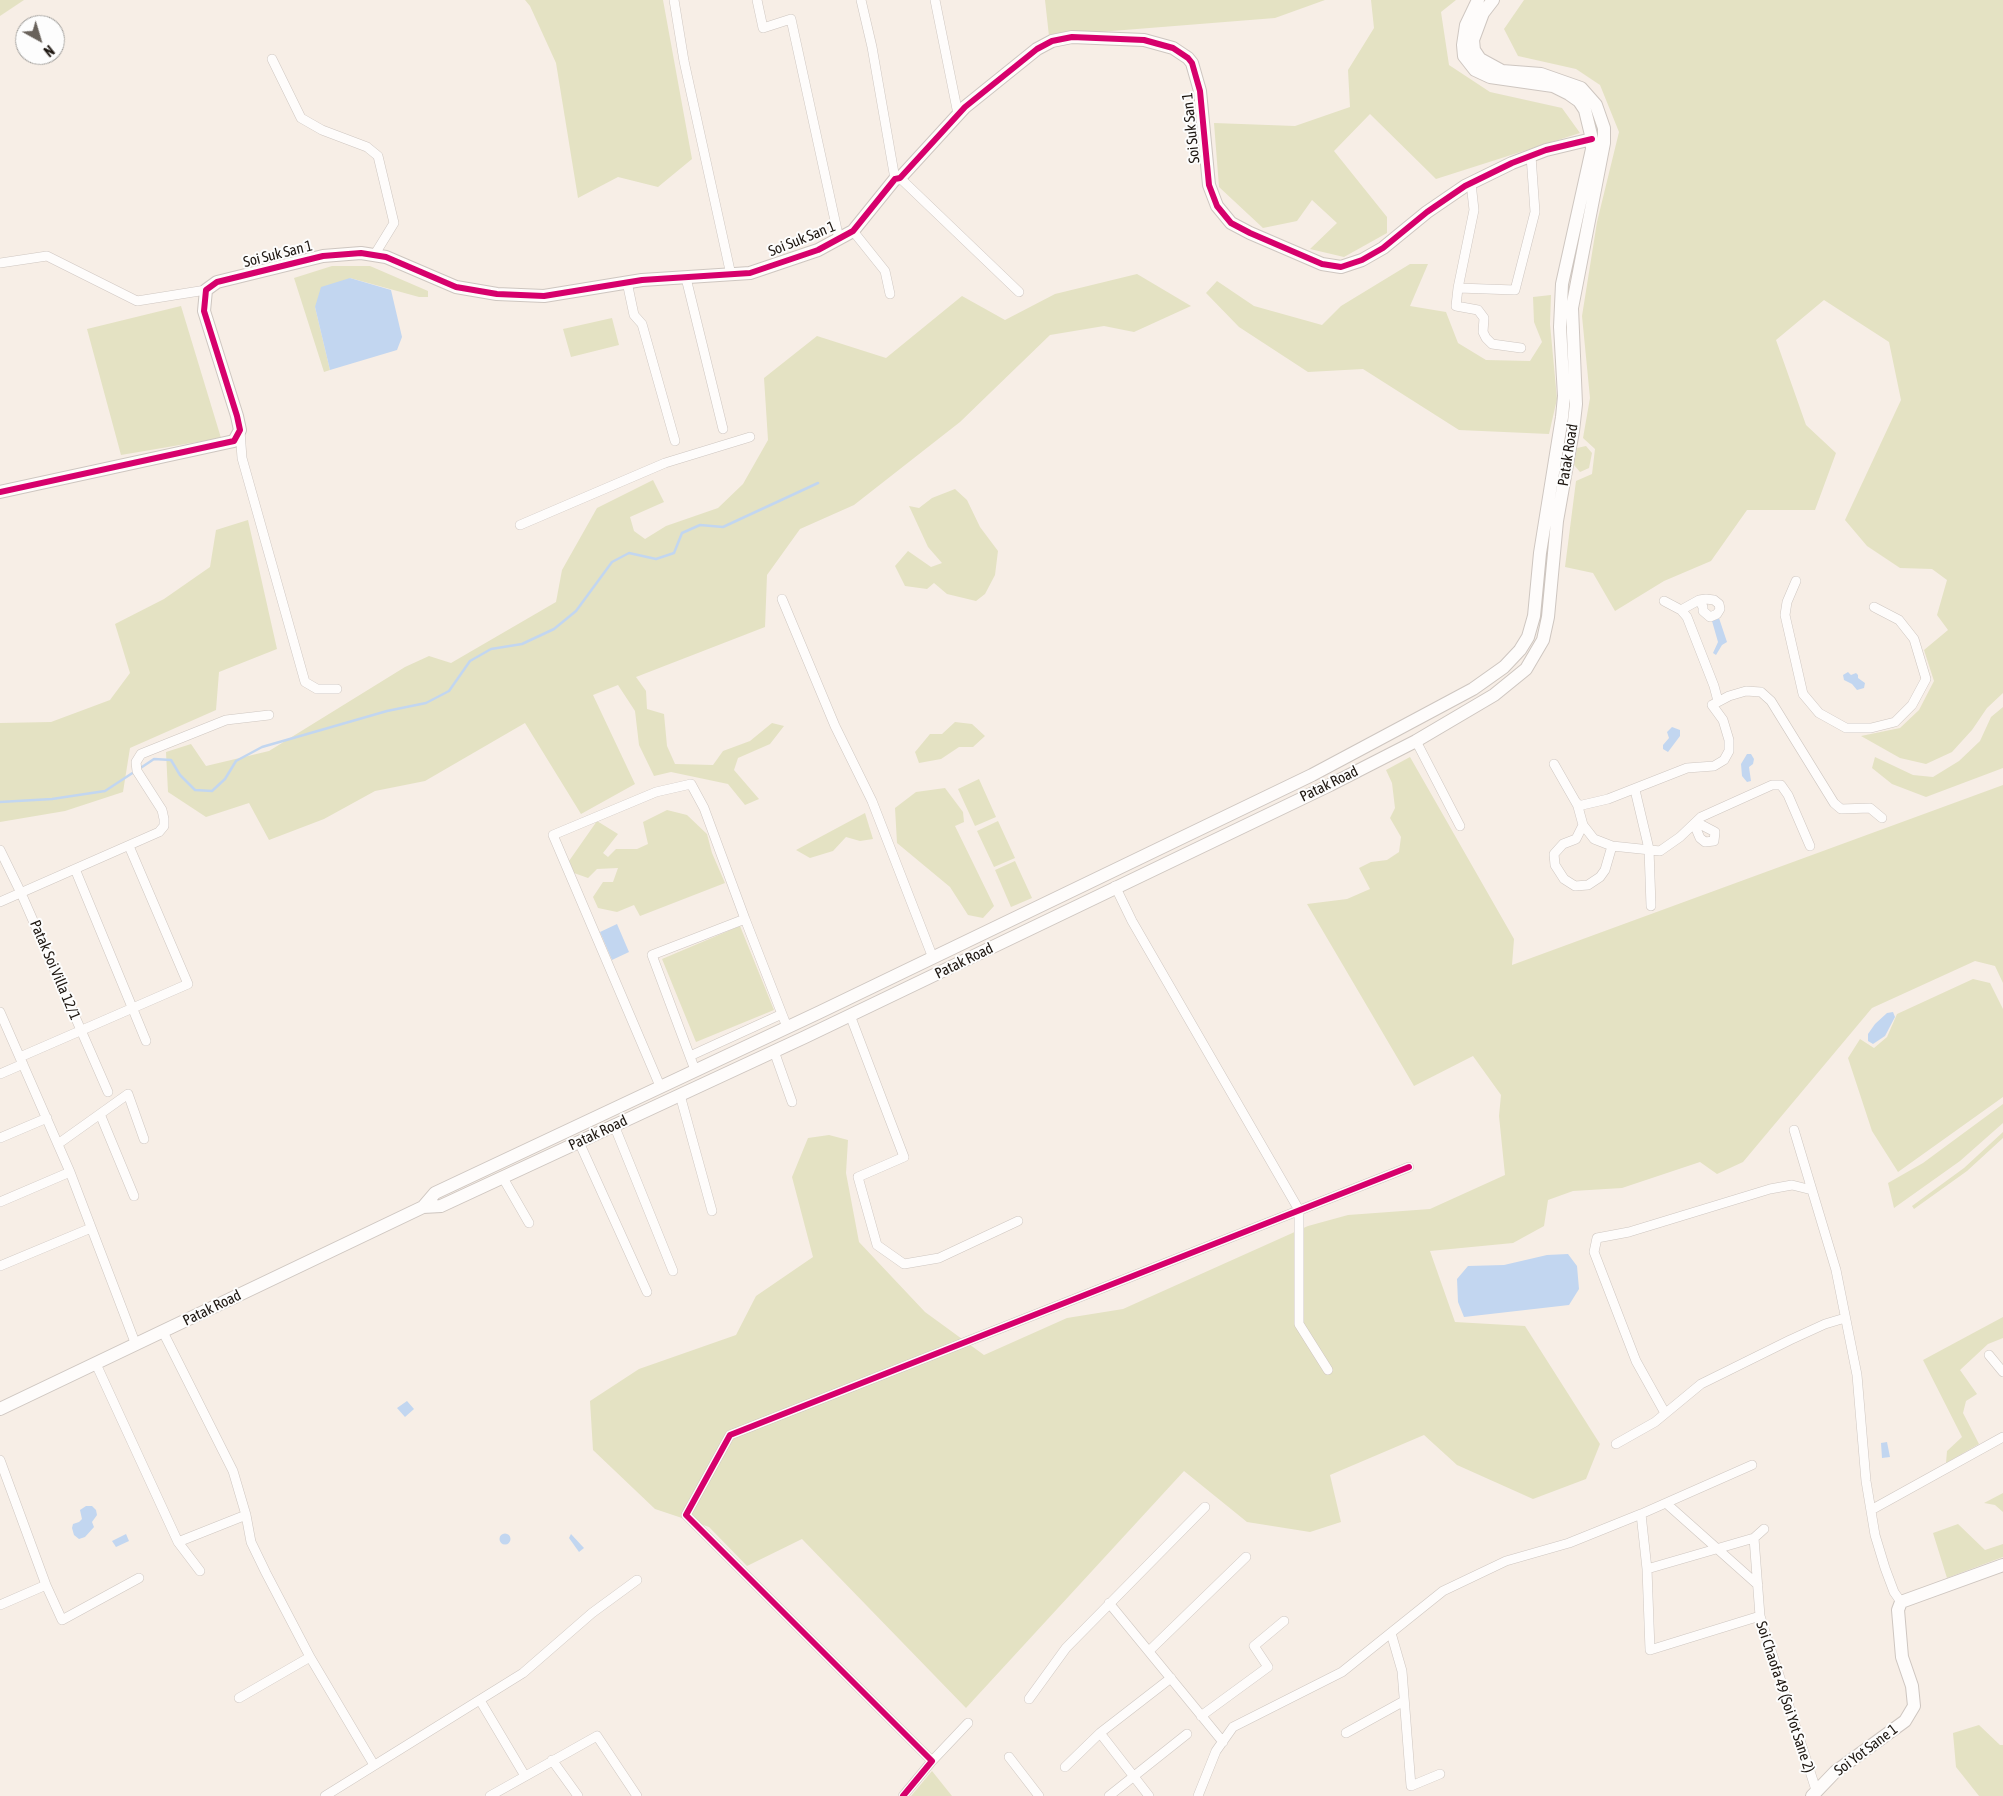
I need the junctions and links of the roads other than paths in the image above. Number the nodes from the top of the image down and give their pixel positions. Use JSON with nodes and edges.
{"nodes":[{"id":1,"x":674,"y":0,"type":"edge"},
{"id":2,"x":757,"y":0,"type":"edge"},
{"id":3,"x":861,"y":0,"type":"edge"},
{"id":4,"x":935,"y":0,"type":"edge"},
{"id":5,"x":1478,"y":0,"type":"edge"},
{"id":6,"x":1494,"y":0,"type":"edge"},
{"id":7,"x":272,"y":60,"type":"dead end"},
{"id":8,"x":958,"y":114,"type":"junction"},
{"id":9,"x":1592,"y":138,"type":"junction"},
{"id":10,"x":1531,"y":156,"type":"junction"},
{"id":11,"x":898,"y":178,"type":"junction"},
{"id":12,"x":1471,"y":183,"type":"junction"},
{"id":13,"x":853,"y":231,"type":"junction"},
{"id":14,"x":839,"y":239,"type":"junction"},
{"id":15,"x":375,"y":254,"type":"junction"},
{"id":16,"x":0,"y":263,"type":"edge"},
{"id":17,"x":731,"y":275,"type":"junction"},
{"id":18,"x":686,"y":278,"type":"junction"},
{"id":19,"x":627,"y":282,"type":"junction"},
{"id":20,"x":1458,"y":288,"type":"junction"},
{"id":21,"x":206,"y":290,"type":"junction"},
{"id":22,"x":1019,"y":292,"type":"dead end"},
{"id":23,"x":890,"y":294,"type":"dead end"},
{"id":24,"x":1521,"y":348,"type":"dead end"},
{"id":25,"x":723,"y":429,"type":"dead end"},
{"id":26,"x":240,"y":430,"type":"junction"},
{"id":27,"x":750,"y":437,"type":"dead end"},
{"id":28,"x":675,"y":441,"type":"dead end"},
{"id":29,"x":0,"y":492,"type":"edge"},
{"id":30,"x":520,"y":525,"type":"dead end"},
{"id":31,"x":1796,"y":581,"type":"dead end"},
{"id":32,"x":782,"y":599,"type":"dead end"},
{"id":33,"x":1699,"y":600,"type":"dead end"},
{"id":34,"x":1664,"y":601,"type":"dead end"},
{"id":35,"x":1874,"y":607,"type":"dead end"},
{"id":36,"x":1681,"y":610,"type":"junction"},
{"id":37,"x":1520,"y":650,"type":"junction"},
{"id":38,"x":1534,"y":658,"type":"junction"},
{"id":39,"x":337,"y":690,"type":"dead end"},
{"id":40,"x":1718,"y":701,"type":"junction"},
{"id":41,"x":269,"y":715,"type":"dead end"},
{"id":42,"x":1416,"y":741,"type":"junction"},
{"id":43,"x":1554,"y":764,"type":"dead end"},
{"id":44,"x":1635,"y":790,"type":"junction"},
{"id":45,"x":1577,"y":803,"type":"junction"},
{"id":46,"x":1882,"y":818,"type":"dead end"},
{"id":47,"x":1583,"y":825,"type":"junction"},
{"id":48,"x":1460,"y":826,"type":"dead end"},
{"id":49,"x":129,"y":846,"type":"junction"},
{"id":50,"x":1612,"y":846,"type":"junction"},
{"id":51,"x":1810,"y":846,"type":"dead end"},
{"id":52,"x":1649,"y":849,"type":"junction"},
{"id":53,"x":0,"y":850,"type":"edge"},
{"id":54,"x":1135,"y":861,"type":"junction"},
{"id":55,"x":75,"y":869,"type":"junction"},
{"id":56,"x":1142,"y":874,"type":"junction"},
{"id":57,"x":1115,"y":886,"type":"junction"},
{"id":58,"x":21,"y":893,"type":"junction"},
{"id":59,"x":0,"y":902,"type":"edge"},
{"id":60,"x":1651,"y":906,"type":"dead end"},
{"id":61,"x":745,"y":919,"type":"junction"},
{"id":62,"x":933,"y":958,"type":"junction"},
{"id":63,"x":133,"y":1008,"type":"junction"},
{"id":64,"x":0,"y":1012,"type":"edge"},
{"id":65,"x":782,"y":1014,"type":"junction"},
{"id":66,"x":850,"y":1015,"type":"junction"},
{"id":67,"x":787,"y":1027,"type":"junction"},
{"id":68,"x":81,"y":1030,"type":"junction"},
{"id":69,"x":146,"y":1041,"type":"dead end"},
{"id":70,"x":774,"y":1051,"type":"junction"},
{"id":71,"x":690,"y":1056,"type":"junction"},
{"id":72,"x":22,"y":1061,"type":"junction"},
{"id":73,"x":695,"y":1070,"type":"junction"},
{"id":74,"x":0,"y":1074,"type":"edge"},
{"id":75,"x":660,"y":1086,"type":"junction"},
{"id":76,"x":108,"y":1092,"type":"dead end"},
{"id":77,"x":680,"y":1095,"type":"junction"},
{"id":78,"x":792,"y":1102,"type":"dead end"},
{"id":79,"x":100,"y":1114,"type":"junction"},
{"id":80,"x":47,"y":1118,"type":"junction"},
{"id":81,"x":614,"y":1125,"type":"junction"},
{"id":82,"x":1794,"y":1130,"type":"dead end"},
{"id":83,"x":0,"y":1138,"type":"edge"},
{"id":84,"x":144,"y":1139,"type":"dead end"},
{"id":85,"x":579,"y":1142,"type":"junction"},
{"id":86,"x":58,"y":1144,"type":"junction"},
{"id":87,"x":1409,"y":1167,"type":"dead end"},
{"id":88,"x":70,"y":1172,"type":"junction"},
{"id":89,"x":503,"y":1178,"type":"junction"},
{"id":90,"x":1812,"y":1190,"type":"junction"},
{"id":91,"x":134,"y":1196,"type":"dead end"},
{"id":92,"x":0,"y":1202,"type":"edge"},
{"id":93,"x":423,"y":1207,"type":"junction"},
{"id":94,"x":1299,"y":1210,"type":"junction"},
{"id":95,"x":712,"y":1211,"type":"dead end"},
{"id":96,"x":1018,"y":1221,"type":"dead end"},
{"id":97,"x":529,"y":1223,"type":"dead end"},
{"id":98,"x":91,"y":1228,"type":"junction"},
{"id":99,"x":0,"y":1266,"type":"edge"},
{"id":100,"x":673,"y":1271,"type":"dead end"},
{"id":101,"x":647,"y":1292,"type":"dead end"},
{"id":102,"x":1845,"y":1318,"type":"junction"},
{"id":103,"x":163,"y":1332,"type":"junction"},
{"id":104,"x":136,"y":1344,"type":"junction"},
{"id":105,"x":1989,"y":1355,"type":"dead end"},
{"id":106,"x":96,"y":1364,"type":"junction"},
{"id":107,"x":1328,"y":1370,"type":"dead end"},
{"id":108,"x":2003,"y":1372,"type":"edge"},
{"id":109,"x":0,"y":1409,"type":"edge"},
{"id":110,"x":1665,"y":1413,"type":"junction"},
{"id":111,"x":2003,"y":1437,"type":"edge"},
{"id":112,"x":1616,"y":1444,"type":"dead end"},
{"id":113,"x":0,"y":1460,"type":"edge"},
{"id":114,"x":1752,"y":1465,"type":"dead end"},
{"id":115,"x":1667,"y":1504,"type":"junction"},
{"id":116,"x":1205,"y":1507,"type":"dead end"},
{"id":117,"x":1871,"y":1510,"type":"junction"},
{"id":118,"x":1641,"y":1514,"type":"junction"},
{"id":119,"x":246,"y":1515,"type":"junction"},
{"id":120,"x":1764,"y":1529,"type":"dead end"},
{"id":121,"x":1754,"y":1538,"type":"junction"},
{"id":122,"x":178,"y":1542,"type":"junction"},
{"id":123,"x":1719,"y":1548,"type":"junction"},
{"id":124,"x":1246,"y":1557,"type":"dead end"},
{"id":125,"x":2003,"y":1565,"type":"edge"},
{"id":126,"x":1647,"y":1569,"type":"junction"},
{"id":127,"x":200,"y":1571,"type":"dead end"},
{"id":128,"x":138,"y":1578,"type":"dead end"},
{"id":129,"x":637,"y":1580,"type":"dead end"},
{"id":130,"x":46,"y":1585,"type":"junction"},
{"id":131,"x":1758,"y":1585,"type":"junction"},
{"id":132,"x":1902,"y":1602,"type":"junction"},
{"id":133,"x":1109,"y":1603,"type":"junction"},
{"id":134,"x":0,"y":1605,"type":"edge"},
{"id":135,"x":1760,"y":1616,"type":"junction"},
{"id":136,"x":1284,"y":1622,"type":"dead end"},
{"id":137,"x":1391,"y":1633,"type":"junction"},
{"id":138,"x":1149,"y":1651,"type":"junction"},
{"id":139,"x":310,"y":1657,"type":"junction"},
{"id":140,"x":1171,"y":1678,"type":"junction"},
{"id":141,"x":240,"y":1698,"type":"dead end"},
{"id":142,"x":1029,"y":1699,"type":"dead end"},
{"id":143,"x":1404,"y":1701,"type":"junction"},
{"id":144,"x":481,"y":1702,"type":"junction"},
{"id":145,"x":1201,"y":1716,"type":"junction"},
{"id":146,"x":968,"y":1724,"type":"dead end"},
{"id":147,"x":1100,"y":1733,"type":"junction"},
{"id":148,"x":1346,"y":1733,"type":"dead end"},
{"id":149,"x":1186,"y":1734,"type":"dead end"},
{"id":150,"x":1222,"y":1742,"type":"junction"},
{"id":151,"x":1009,"y":1757,"type":"dead end"},
{"id":152,"x":552,"y":1760,"type":"junction"},
{"id":153,"x":932,"y":1761,"type":"junction"},
{"id":154,"x":374,"y":1765,"type":"junction"},
{"id":155,"x":1065,"y":1767,"type":"dead end"},
{"id":156,"x":1440,"y":1774,"type":"dead end"},
{"id":157,"x":525,"y":1776,"type":"junction"},
{"id":158,"x":1134,"y":1776,"type":"junction"},
{"id":159,"x":1814,"y":1793,"type":"edge"},
{"id":160,"x":325,"y":1796,"type":"edge"},
{"id":161,"x":490,"y":1796,"type":"edge"},
{"id":162,"x":578,"y":1796,"type":"edge"},
{"id":163,"x":637,"y":1796,"type":"edge"},
{"id":164,"x":903,"y":1796,"type":"edge"},
{"id":165,"x":1039,"y":1796,"type":"edge"},
{"id":166,"x":1109,"y":1796,"type":"edge"},
{"id":167,"x":1149,"y":1796,"type":"edge"},
{"id":168,"x":1198,"y":1796,"type":"edge"}],
"edges":[{"from":1,"to":17,"type":"street"},
{"from":2,"to":14,"type":"street"},
{"from":3,"to":11,"type":"street"},
{"from":4,"to":8,"type":"street"},
{"from":5,"to":9,"type":"main road","name":"Patak Road"},
{"from":6,"to":38,"type":"main road","name":"Patak Road"},
{"from":7,"to":15,"type":"street"},
{"from":8,"to":11,"type":"main road","name":"Soi Suk San 1"},
{"from":8,"to":12,"type":"main road","name":"Soi Suk San 1"},
{"from":9,"to":10,"type":"main road","name":"Soi Suk San 1"},
{"from":9,"to":37,"type":"main road","name":"Patak Road"},
{"from":10,"to":12,"type":"main road","name":"Soi Suk San 1"},
{"from":10,"to":20,"type":"street"},
{"from":11,"to":13,"type":"main road","name":"Soi Suk San 1"},
{"from":11,"to":22,"type":"street"},
{"from":12,"to":20,"type":"street"},
{"from":13,"to":14,"type":"main road","name":"Soi Suk San 1"},
{"from":13,"to":23,"type":"street"},
{"from":14,"to":17,"type":"main road","name":"Soi Suk San 1"},
{"from":15,"to":19,"type":"main road","name":"Soi Suk San 1"},
{"from":15,"to":21,"type":"main road","name":"Soi Suk San 1"},
{"from":16,"to":21,"type":"street"},
{"from":17,"to":18,"type":"main road","name":"Soi Suk San 1"},
{"from":18,"to":19,"type":"main road","name":"Soi Suk San 1"},
{"from":18,"to":25,"type":"street"},
{"from":19,"to":28,"type":"street"},
{"from":20,"to":24,"type":"street"},
{"from":21,"to":26,"type":"main road"},
{"from":26,"to":29,"type":"main road"},
{"from":26,"to":39,"type":"street"},
{"from":27,"to":30,"type":"street"},
{"from":31,"to":35,"type":"street"},
{"from":32,"to":62,"type":"street"},
{"from":33,"to":36,"type":"street"},
{"from":34,"to":36,"type":"street"},
{"from":36,"to":40,"type":"street"},
{"from":37,"to":38,"type":"main road"},
{"from":37,"to":54,"type":"main road","name":"Patak Road"},
{"from":38,"to":42,"type":"main road","name":"Patak Road"},
{"from":40,"to":44,"type":"street"},
{"from":40,"to":46,"type":"street"},
{"from":41,"to":49,"type":"street"},
{"from":42,"to":48,"type":"street"},
{"from":42,"to":56,"type":"main road","name":"Patak Road"},
{"from":43,"to":45,"type":"street"},
{"from":44,"to":45,"type":"street"},
{"from":44,"to":52,"type":"street"},
{"from":45,"to":47,"type":"street"},
{"from":47,"to":50,"type":"street"},
{"from":47,"to":50,"type":"street"},
{"from":49,"to":55,"type":"street"},
{"from":49,"to":63,"type":"street"},
{"from":50,"to":52,"type":"street"},
{"from":51,"to":52,"type":"street"},
{"from":52,"to":60,"type":"street"},
{"from":53,"to":58,"type":"street","name":"Patak Soi Villa 12/1"},
{"from":54,"to":56,"type":"main road"},
{"from":54,"to":62,"type":"main road","name":"Patak Road"},
{"from":55,"to":58,"type":"street"},
{"from":55,"to":63,"type":"street"},
{"from":56,"to":57,"type":"main road","name":"Patak Road"},
{"from":57,"to":66,"type":"main road","name":"Patak Road"},
{"from":57,"to":94,"type":"street"},
{"from":58,"to":59,"type":"street"},
{"from":58,"to":68,"type":"street","name":"Patak Soi Villa 12/1"},
{"from":61,"to":65,"type":"street"},
{"from":61,"to":71,"type":"street"},
{"from":61,"to":75,"type":"street"},
{"from":62,"to":67,"type":"main road","name":"Patak Road"},
{"from":63,"to":68,"type":"street"},
{"from":63,"to":69,"type":"street"},
{"from":64,"to":72,"type":"street"},
{"from":65,"to":67,"type":"street"},
{"from":65,"to":71,"type":"street"},
{"from":66,"to":70,"type":"main road","name":"Patak Road"},
{"from":66,"to":96,"type":"street"},
{"from":67,"to":73,"type":"main road","name":"Patak Road"},
{"from":68,"to":72,"type":"street"},
{"from":68,"to":76,"type":"street","name":"Patak Soi Villa 12/1"},
{"from":70,"to":77,"type":"main road","name":"Patak Road"},
{"from":70,"to":78,"type":"street"},
{"from":71,"to":73,"type":"street"},
{"from":72,"to":74,"type":"street"},
{"from":72,"to":80,"type":"street"},
{"from":73,"to":75,"type":"main road","name":"Patak Road"},
{"from":75,"to":93,"type":"main road","name":"Patak Road"},
{"from":77,"to":81,"type":"main road","name":"Patak Road"},
{"from":77,"to":95,"type":"street"},
{"from":79,"to":84,"type":"street"},
{"from":79,"to":86,"type":"street"},
{"from":79,"to":91,"type":"street"},
{"from":80,"to":83,"type":"street"},
{"from":80,"to":86,"type":"street"},
{"from":81,"to":85,"type":"main road","name":"Patak Road"},
{"from":81,"to":100,"type":"street"},
{"from":82,"to":90,"type":"street"},
{"from":85,"to":89,"type":"main road","name":"Patak Road"},
{"from":85,"to":101,"type":"street"},
{"from":86,"to":88,"type":"street"},
{"from":87,"to":94,"type":"street"},
{"from":88,"to":92,"type":"street"},
{"from":88,"to":98,"type":"street"},
{"from":89,"to":93,"type":"main road","name":"Patak Road"},
{"from":89,"to":97,"type":"street"},
{"from":90,"to":102,"type":"street"},
{"from":90,"to":110,"type":"street"},
{"from":93,"to":103,"type":"main road","name":"Patak Road"},
{"from":94,"to":107,"type":"street"},
{"from":94,"to":153,"type":"street"},
{"from":98,"to":99,"type":"street"},
{"from":98,"to":104,"type":"street"},
{"from":102,"to":110,"type":"street"},
{"from":102,"to":117,"type":"street"},
{"from":103,"to":104,"type":"main road","name":"Patak Road"},
{"from":103,"to":119,"type":"street"},
{"from":104,"to":106,"type":"main road","name":"Patak Road"},
{"from":105,"to":108,"type":"street"},
{"from":106,"to":109,"type":"main road","name":"Patak Road"},
{"from":106,"to":122,"type":"street"},
{"from":110,"to":112,"type":"street"},
{"from":111,"to":117,"type":"street"},
{"from":113,"to":130,"type":"street"},
{"from":114,"to":115,"type":"street"},
{"from":115,"to":118,"type":"street"},
{"from":115,"to":123,"type":"street"},
{"from":116,"to":133,"type":"street"},
{"from":117,"to":132,"type":"street"},
{"from":118,"to":126,"type":"street","name":"Soi Chaofa 49 (Soi Yot Sane 2)"},
{"from":118,"to":137,"type":"street"},
{"from":119,"to":122,"type":"street"},
{"from":119,"to":139,"type":"street"},
{"from":120,"to":121,"type":"street"},
{"from":121,"to":123,"type":"street"},
{"from":121,"to":131,"type":"street"},
{"from":122,"to":127,"type":"street"},
{"from":123,"to":126,"type":"street"},
{"from":123,"to":131,"type":"street"},
{"from":124,"to":138,"type":"street"},
{"from":125,"to":132,"type":"main road"},
{"from":126,"to":135,"type":"street","name":"Soi Chaofa 49 (Soi Yot Sane 2)"},
{"from":128,"to":130,"type":"street"},
{"from":129,"to":144,"type":"street"},
{"from":130,"to":134,"type":"street"},
{"from":131,"to":135,"type":"street"},
{"from":132,"to":159,"type":"main road","name":"Soi Yot Sane 1"},
{"from":133,"to":138,"type":"street"},
{"from":133,"to":142,"type":"street"},
{"from":135,"to":159,"type":"street","name":"Soi Chaofa 49 (Soi Yot Sane 2)"},
{"from":136,"to":145,"type":"street"},
{"from":137,"to":143,"type":"street"},
{"from":137,"to":150,"type":"street"},
{"from":138,"to":140,"type":"street"},
{"from":139,"to":141,"type":"street"},
{"from":139,"to":154,"type":"street"},
{"from":140,"to":145,"type":"street"},
{"from":140,"to":147,"type":"street"},
{"from":143,"to":148,"type":"street"},
{"from":143,"to":156,"type":"street"},
{"from":144,"to":154,"type":"street"},
{"from":144,"to":157,"type":"street"},
{"from":145,"to":150,"type":"street"},
{"from":146,"to":153,"type":"street"},
{"from":147,"to":155,"type":"street"},
{"from":147,"to":158,"type":"street"},
{"from":149,"to":158,"type":"street"},
{"from":150,"to":168,"type":"street"},
{"from":151,"to":165,"type":"street"},
{"from":152,"to":157,"type":"street"},
{"from":152,"to":162,"type":"street"},
{"from":152,"to":163,"type":"street"},
{"from":153,"to":164,"type":"street"},
{"from":154,"to":160,"type":"street"},
{"from":157,"to":161,"type":"street"},
{"from":158,"to":166,"type":"street"},
{"from":158,"to":167,"type":"street"}]}
